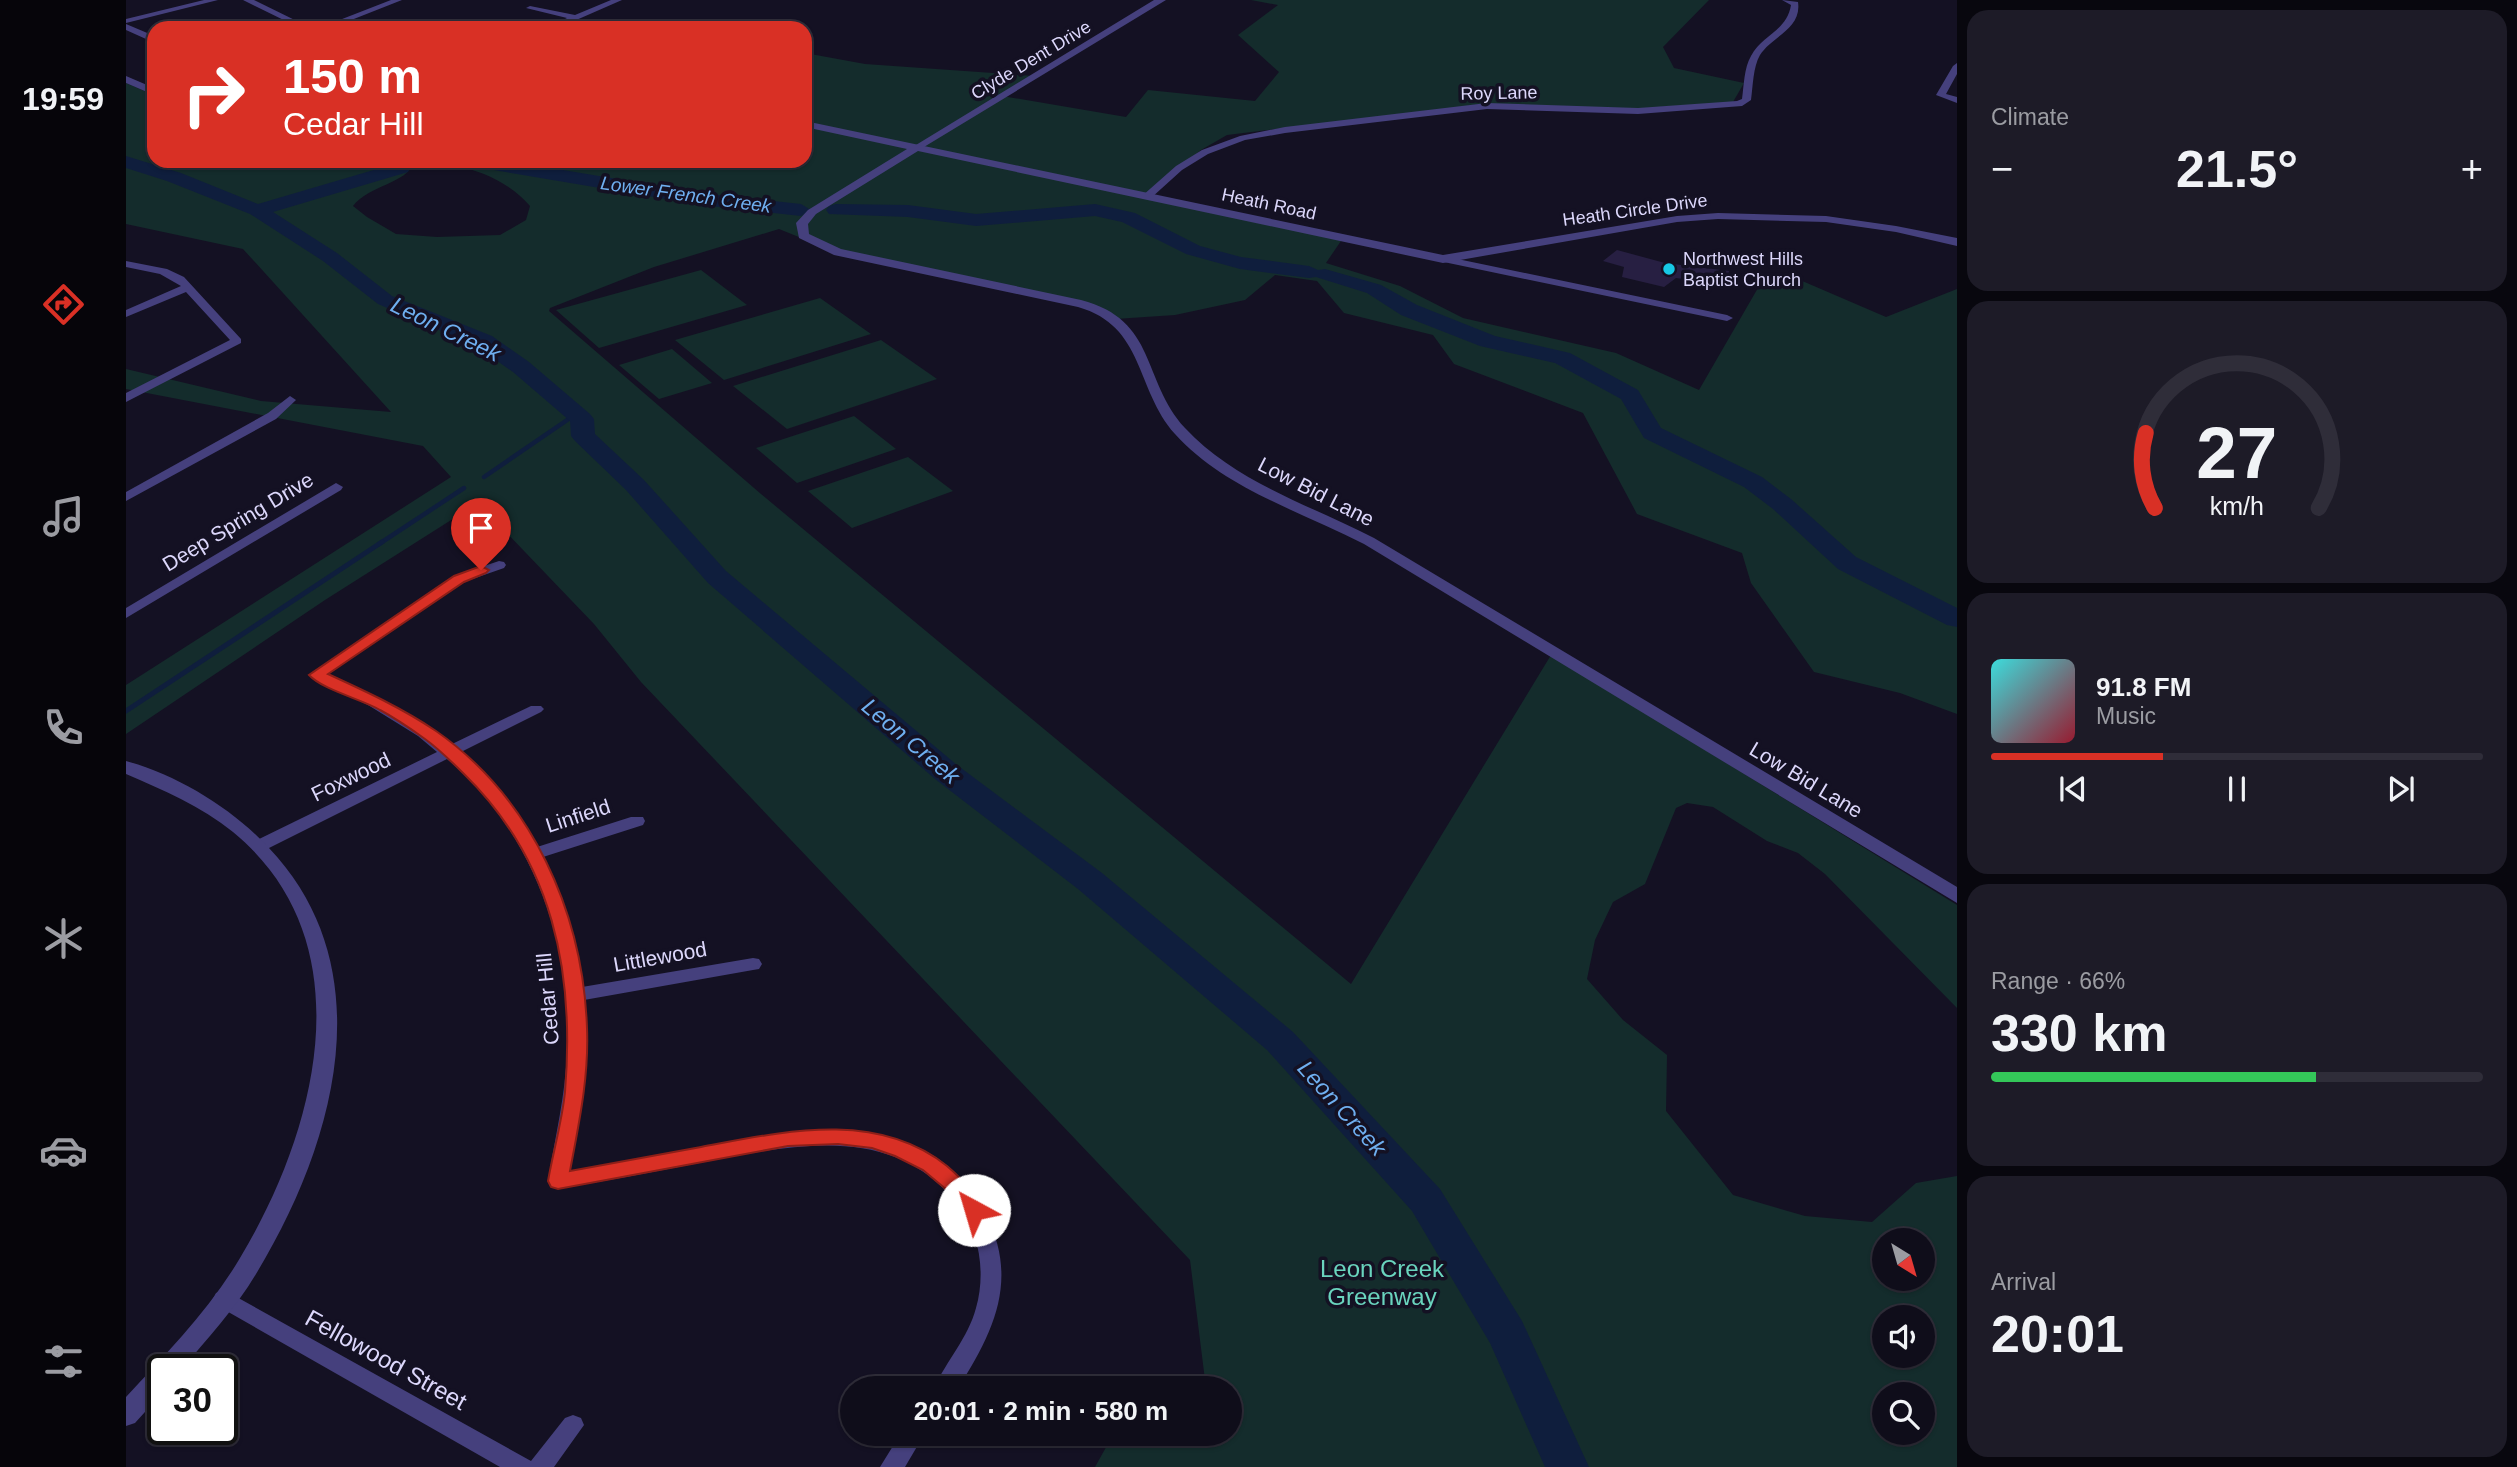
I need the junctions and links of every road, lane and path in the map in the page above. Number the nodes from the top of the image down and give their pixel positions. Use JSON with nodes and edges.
{"nodes":[{"id":1,"x":214,"y":0,"type":"edge"},
{"id":2,"x":247,"y":0,"type":"edge"},
{"id":3,"x":398,"y":0,"type":"edge"},
{"id":4,"x":618,"y":0,"type":"edge"},
{"id":5,"x":1133,"y":0,"type":"edge"},
{"id":6,"x":1162,"y":0,"type":"edge"},
{"id":7,"x":1786,"y":0,"type":"edge"},
{"id":8,"x":1151,"y":4,"type":"junction"},
{"id":9,"x":530,"y":8,"type":"dead end"},
{"id":10,"x":576,"y":18,"type":"junction"},
{"id":11,"x":126,"y":21,"type":"edge"},
{"id":12,"x":292,"y":21,"type":"edge"},
{"id":13,"x":342,"y":21,"type":"edge"},
{"id":14,"x":568,"y":21,"type":"edge"},
{"id":15,"x":126,"y":27,"type":"edge"},
{"id":16,"x":147,"y":36,"type":"edge"},
{"id":17,"x":1957,"y":66,"type":"edge"},
{"id":18,"x":126,"y":79,"type":"edge"},
{"id":19,"x":147,"y":89,"type":"edge"},
{"id":20,"x":1957,"y":100,"type":"edge"},
{"id":21,"x":812,"y":126,"type":"edge"},
{"id":22,"x":916,"y":148,"type":"junction"},
{"id":23,"x":1147,"y":196,"type":"junction"},
{"id":24,"x":1957,"y":242,"type":"edge"},
{"id":25,"x":1443,"y":259,"type":"junction"},
{"id":26,"x":126,"y":264,"type":"edge"},
{"id":27,"x":188,"y":288,"type":"junction"},
{"id":28,"x":126,"y":314,"type":"edge"},
{"id":29,"x":1727,"y":317,"type":"dead end"},
{"id":30,"x":126,"y":398,"type":"edge"},
{"id":31,"x":290,"y":400,"type":"dead end"},
{"id":32,"x":336,"y":487,"type":"dead end"},
{"id":33,"x":126,"y":497,"type":"edge"},
{"id":34,"x":499,"y":565,"type":"dead end"},
{"id":35,"x":126,"y":614,"type":"edge"},
{"id":36,"x":536,"y":709,"type":"dead end"},
{"id":37,"x":450,"y":751,"type":"junction"},
{"id":38,"x":126,"y":767,"type":"edge"},
{"id":39,"x":638,"y":821,"type":"dead end"},
{"id":40,"x":258,"y":846,"type":"junction"},
{"id":41,"x":533,"y":854,"type":"junction"},
{"id":42,"x":1957,"y":896,"type":"edge"},
{"id":43,"x":753,"y":964,"type":"dead end"},
{"id":44,"x":575,"y":995,"type":"junction"},
{"id":45,"x":224,"y":1299,"type":"junction"},
{"id":46,"x":179,"y":1354,"type":"edge"},
{"id":47,"x":953,"y":1376,"type":"edge"},
{"id":48,"x":147,"y":1392,"type":"edge"},
{"id":49,"x":126,"y":1415,"type":"edge"},
{"id":50,"x":573,"y":1425,"type":"dead end"},
{"id":51,"x":905,"y":1446,"type":"edge"},
{"id":52,"x":522,"y":1467,"type":"edge"},
{"id":53,"x":540,"y":1467,"type":"edge"},
{"id":54,"x":891,"y":1467,"type":"edge"}],
"edges":[{"from":1,"to":11,"type":"street"},
{"from":2,"to":12,"type":"street"},
{"from":3,"to":13,"type":"street"},
{"from":4,"to":10,"type":"street"},
{"from":5,"to":8,"type":"street"},
{"from":6,"to":8,"type":"street","name":"Clyde Dent Drive"},
{"from":7,"to":23,"type":"street","name":"Roy Lane"},
{"from":8,"to":22,"type":"street","name":"Clyde Dent Drive"},
{"from":9,"to":10,"type":"street"},
{"from":10,"to":14,"type":"street"},
{"from":15,"to":16,"type":"street"},
{"from":17,"to":20,"type":"street"},
{"from":18,"to":19,"type":"street"},
{"from":21,"to":22,"type":"street","name":"Heath Road"},
{"from":22,"to":23,"type":"street","name":"Heath Road"},
{"from":22,"to":42,"type":"street","name":"Low Bid Lane"},
{"from":23,"to":25,"type":"street","name":"Heath Road"},
{"from":24,"to":25,"type":"street","name":"Heath Circle Drive"},
{"from":25,"to":29,"type":"street","name":"Heath Road"},
{"from":26,"to":27,"type":"street"},
{"from":27,"to":28,"type":"street"},
{"from":27,"to":30,"type":"street"},
{"from":31,"to":33,"type":"street"},
{"from":32,"to":35,"type":"street","name":"Deep Spring Drive"},
{"from":34,"to":37,"type":"street","name":"Cedar Hill"},
{"from":36,"to":37,"type":"street","name":"Foxwood"},
{"from":37,"to":40,"type":"street","name":"Foxwood"},
{"from":37,"to":41,"type":"street","name":"Cedar Hill"},
{"from":38,"to":40,"type":"street"},
{"from":39,"to":41,"type":"street","name":"Linfield"},
{"from":40,"to":45,"type":"street"},
{"from":41,"to":44,"type":"street","name":"Cedar Hill"},
{"from":43,"to":44,"type":"street","name":"Littlewood"},
{"from":44,"to":47,"type":"street","name":"Cedar Hill"},
{"from":45,"to":46,"type":"street"},
{"from":45,"to":52,"type":"street","name":"Fellowood Street"},
{"from":48,"to":49,"type":"street"},
{"from":50,"to":53,"type":"street"},
{"from":51,"to":54,"type":"street"}]}
